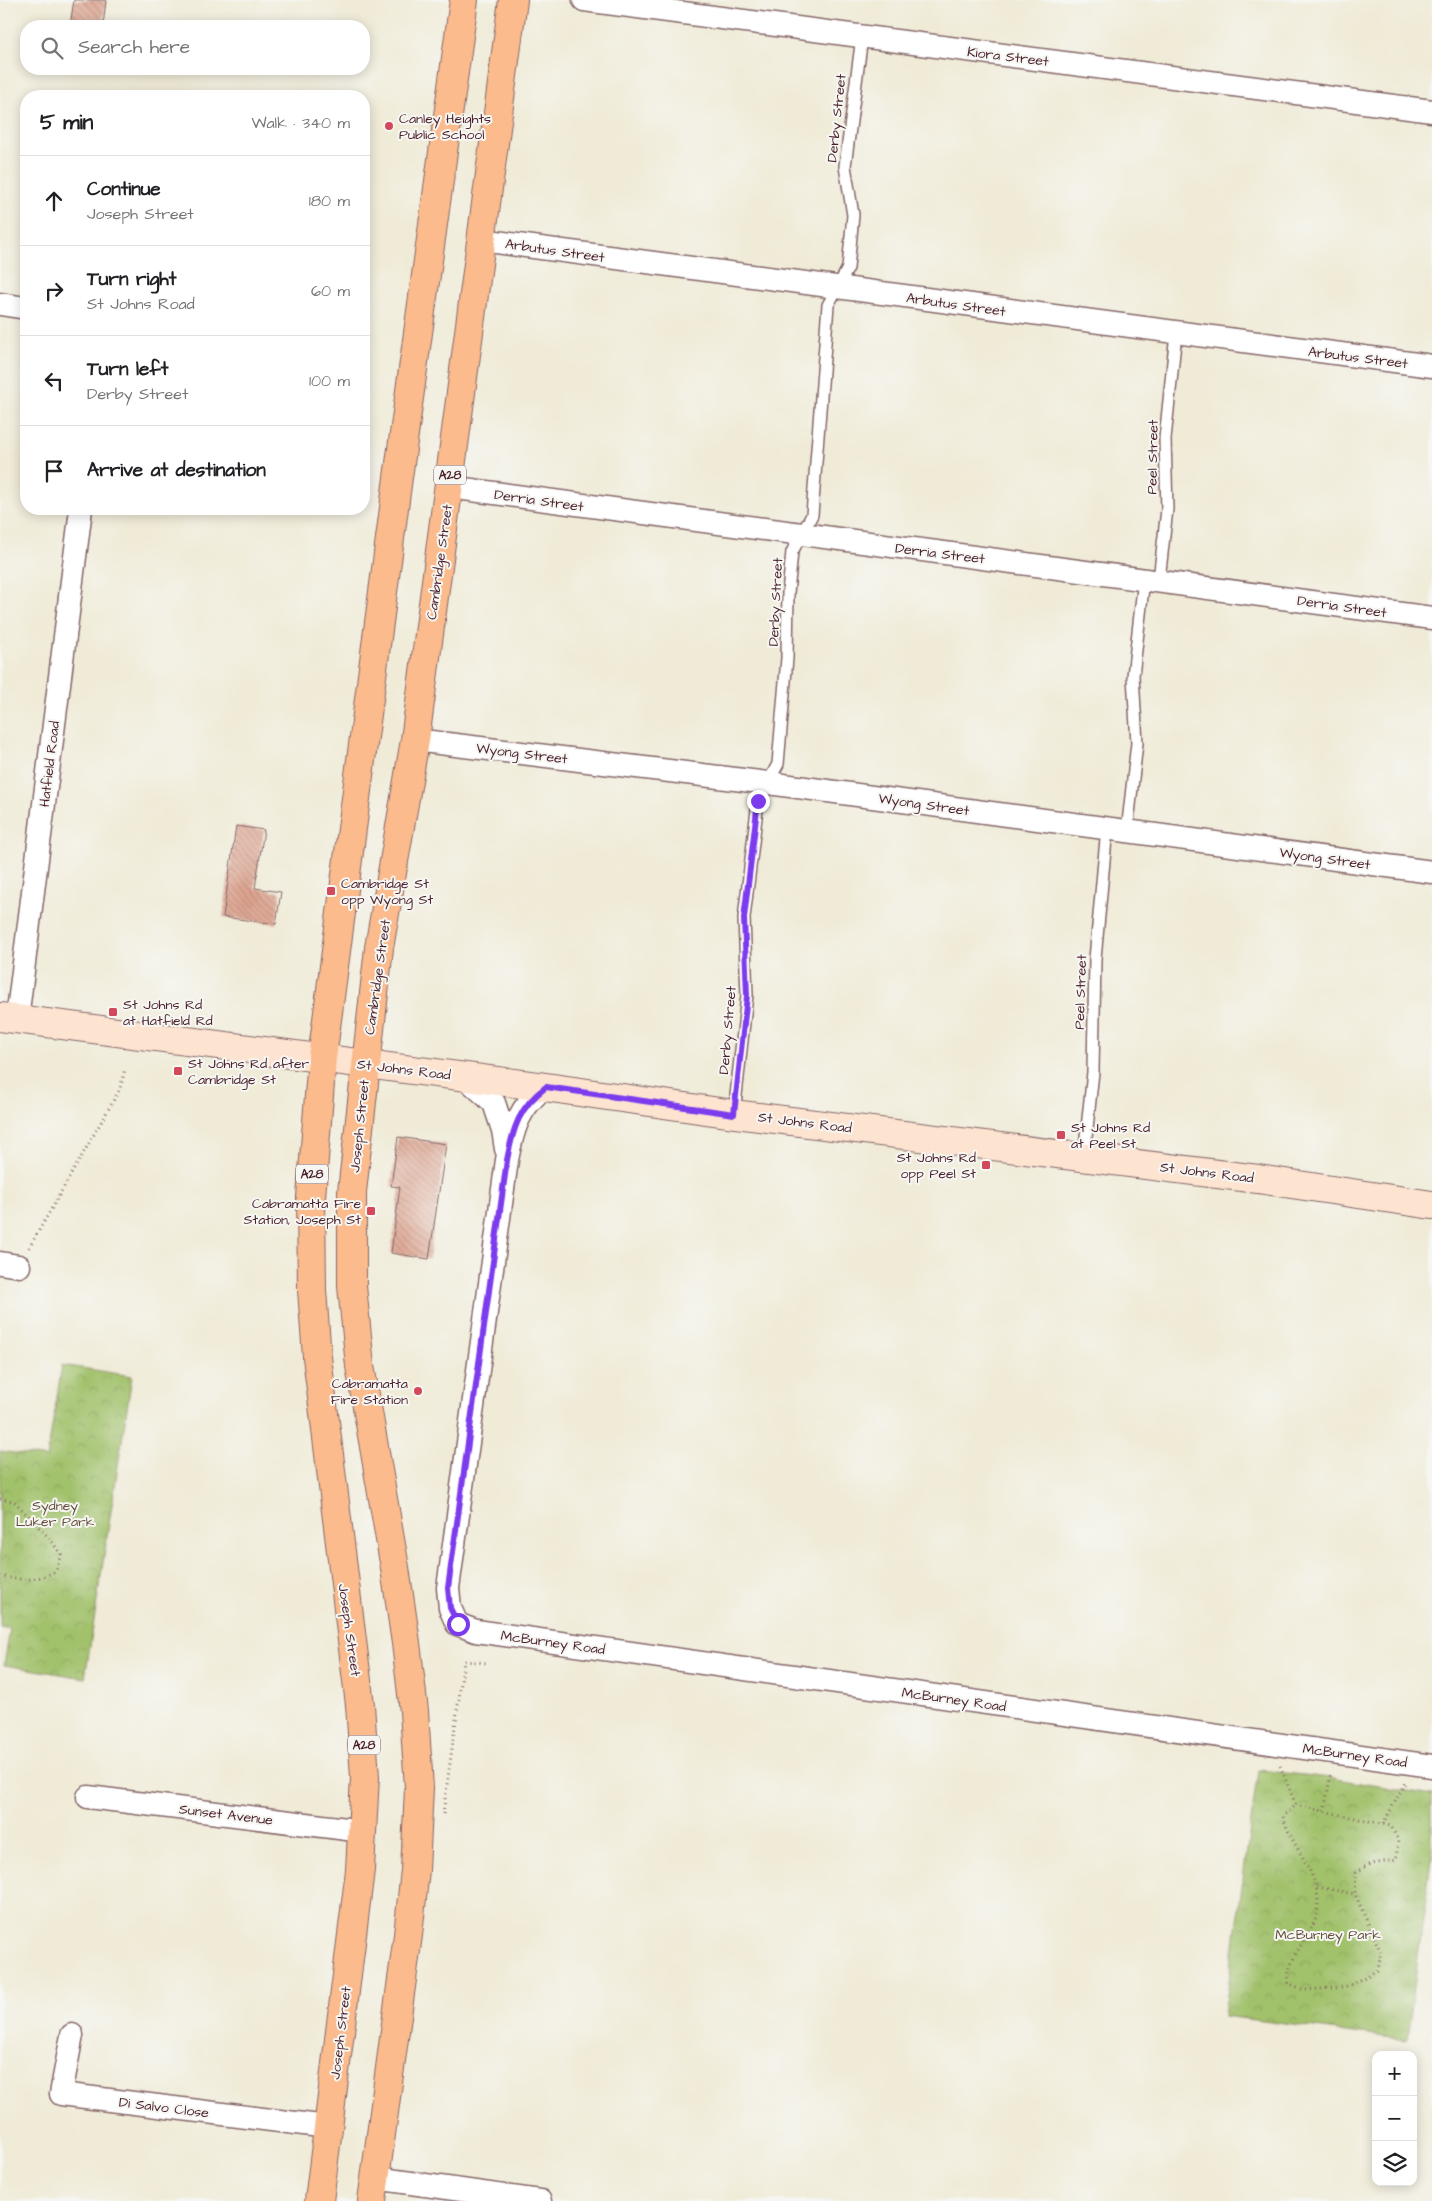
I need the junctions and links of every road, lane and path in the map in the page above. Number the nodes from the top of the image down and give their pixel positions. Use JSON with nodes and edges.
{"nodes":[{"id":1,"x":464,"y":0,"type":"edge"},
{"id":2,"x":513,"y":0,"type":"edge"},
{"id":3,"x":584,"y":0,"type":"edge"},
{"id":4,"x":862,"y":37,"type":"junction"},
{"id":5,"x":1432,"y":111,"type":"edge"},
{"id":6,"x":481,"y":240,"type":"junction"},
{"id":7,"x":835,"y":288,"type":"junction"},
{"id":8,"x":0,"y":304,"type":"edge"},
{"id":9,"x":20,"y":307,"type":"edge"},
{"id":10,"x":1176,"y":333,"type":"junction"},
{"id":11,"x":1432,"y":366,"type":"edge"},
{"id":12,"x":449,"y":487,"type":"junction"},
{"id":13,"x":80,"y":515,"type":"edge"},
{"id":14,"x":801,"y":536,"type":"junction"},
{"id":15,"x":1152,"y":580,"type":"junction"},
{"id":16,"x":1432,"y":618,"type":"edge"},
{"id":17,"x":415,"y":740,"type":"junction"},
{"id":18,"x":768,"y":784,"type":"junction"},
{"id":19,"x":1117,"y":830,"type":"junction"},
{"id":20,"x":1432,"y":872,"type":"edge"},
{"id":21,"x":8,"y":1018,"type":"edge"},
{"id":22,"x":322,"y":1058,"type":"junction"},
{"id":23,"x":365,"y":1064,"type":"junction"},
{"id":24,"x":126,"y":1069,"type":"dead end"},
{"id":25,"x":464,"y":1076,"type":"junction"},
{"id":26,"x":546,"y":1087,"type":"junction"},
{"id":27,"x":734,"y":1114,"type":"junction"},
{"id":28,"x":1084,"y":1156,"type":"junction"},
{"id":29,"x":507,"y":1160,"type":"junction"},
{"id":30,"x":1432,"y":1205,"type":"edge"},
{"id":31,"x":10,"y":1265,"type":"edge"},
{"id":32,"x":0,"y":1499,"type":"edge"},
{"id":33,"x":0,"y":1576,"type":"edge"},
{"id":34,"x":464,"y":1661,"type":"dead end"},
{"id":35,"x":487,"y":1663,"type":"dead end"},
{"id":36,"x":1274,"y":1744,"type":"junction"},
{"id":37,"x":1335,"y":1752,"type":"junction"},
{"id":38,"x":1424,"y":1765,"type":"edge"},
{"id":39,"x":88,"y":1797,"type":"dead end"},
{"id":40,"x":1296,"y":1805,"type":"junction"},
{"id":41,"x":1324,"y":1811,"type":"junction"},
{"id":42,"x":1383,"y":1824,"type":"junction"},
{"id":43,"x":363,"y":1831,"type":"junction"},
{"id":44,"x":1317,"y":1887,"type":"junction"},
{"id":45,"x":1355,"y":1894,"type":"junction"},
{"id":46,"x":72,"y":2035,"type":"dead end"},
{"id":47,"x":328,"y":2127,"type":"junction"},
{"id":48,"x":373,"y":2190,"type":"edge"},
{"id":49,"x":318,"y":2201,"type":"edge"},
{"id":50,"x":540,"y":2201,"type":"edge"}],
"edges":[{"from":1,"to":22,"type":"highway","number":"A28"},
{"from":2,"to":6,"type":"highway","name":"Cambridge Street","number":"A28"},
{"from":3,"to":4,"type":"street","name":"Kiora Street"},
{"from":4,"to":5,"type":"street","name":"Kiora Street"},
{"from":4,"to":7,"type":"lane","name":"Derby Street"},
{"from":6,"to":7,"type":"street","name":"Arbutus Street"},
{"from":6,"to":12,"type":"highway","name":"Cambridge Street","number":"A28"},
{"from":7,"to":10,"type":"street","name":"Arbutus Street"},
{"from":7,"to":14,"type":"lane","name":"Derby Street"},
{"from":8,"to":9,"type":"street"},
{"from":10,"to":11,"type":"street","name":"Arbutus Street"},
{"from":10,"to":15,"type":"lane","name":"Peel Street"},
{"from":12,"to":14,"type":"street","name":"Derria Street"},
{"from":12,"to":17,"type":"highway","name":"Cambridge Street","number":"A28"},
{"from":13,"to":21,"type":"street","name":"Hatfield Road"},
{"from":14,"to":15,"type":"street","name":"Derria Street"},
{"from":14,"to":18,"type":"lane","name":"Derby Street"},
{"from":15,"to":16,"type":"street","name":"Derria Street"},
{"from":15,"to":19,"type":"lane","name":"Peel Street"},
{"from":17,"to":18,"type":"street","name":"Wyong Street"},
{"from":17,"to":23,"type":"highway","name":"Cambridge Street","number":"A28"},
{"from":18,"to":19,"type":"street","name":"Wyong Street"},
{"from":18,"to":27,"type":"lane","name":"Derby Street"},
{"from":19,"to":20,"type":"street","name":"Wyong Street"},
{"from":19,"to":28,"type":"lane","name":"Peel Street"},
{"from":21,"to":22,"type":"main road","name":"St Johns Road"},
{"from":22,"to":23,"type":"main road","name":"St Johns Road"},
{"from":22,"to":43,"type":"highway","name":"Joseph Street","number":"A28"},
{"from":23,"to":25,"type":"main road","name":"St Johns Road"},
{"from":23,"to":48,"type":"highway","name":"Joseph Street","number":"A28"},
{"from":24,"to":31,"type":"path"},
{"from":25,"to":26,"type":"main road","name":"St Johns Road"},
{"from":25,"to":29,"type":"street"},
{"from":26,"to":27,"type":"main road","name":"St Johns Road"},
{"from":26,"to":29,"type":"street"},
{"from":27,"to":28,"type":"main road","name":"St Johns Road"},
{"from":28,"to":30,"type":"main road","name":"St Johns Road"},
{"from":29,"to":36,"type":"street","name":"McBurney Road"},
{"from":32,"to":33,"type":"path"},
{"from":34,"to":35,"type":"path"},
{"from":36,"to":37,"type":"street","name":"McBurney Road"},
{"from":36,"to":40,"type":"path"},
{"from":37,"to":38,"type":"street","name":"McBurney Road"},
{"from":37,"to":41,"type":"path"},
{"from":38,"to":42,"type":"path"},
{"from":39,"to":43,"type":"street","name":"Sunset Avenue"},
{"from":40,"to":41,"type":"path"},
{"from":40,"to":44,"type":"path"},
{"from":41,"to":42,"type":"path"},
{"from":42,"to":45,"type":"path"},
{"from":43,"to":47,"type":"highway","name":"Joseph Street","number":"A28"},
{"from":44,"to":45,"type":"path"},
{"from":44,"to":45,"type":"path"},
{"from":46,"to":47,"type":"street","name":"Di Salvo Close"},
{"from":47,"to":49,"type":"highway","name":"Joseph Street","number":"A28"},
{"from":48,"to":50,"type":"street"}]}
